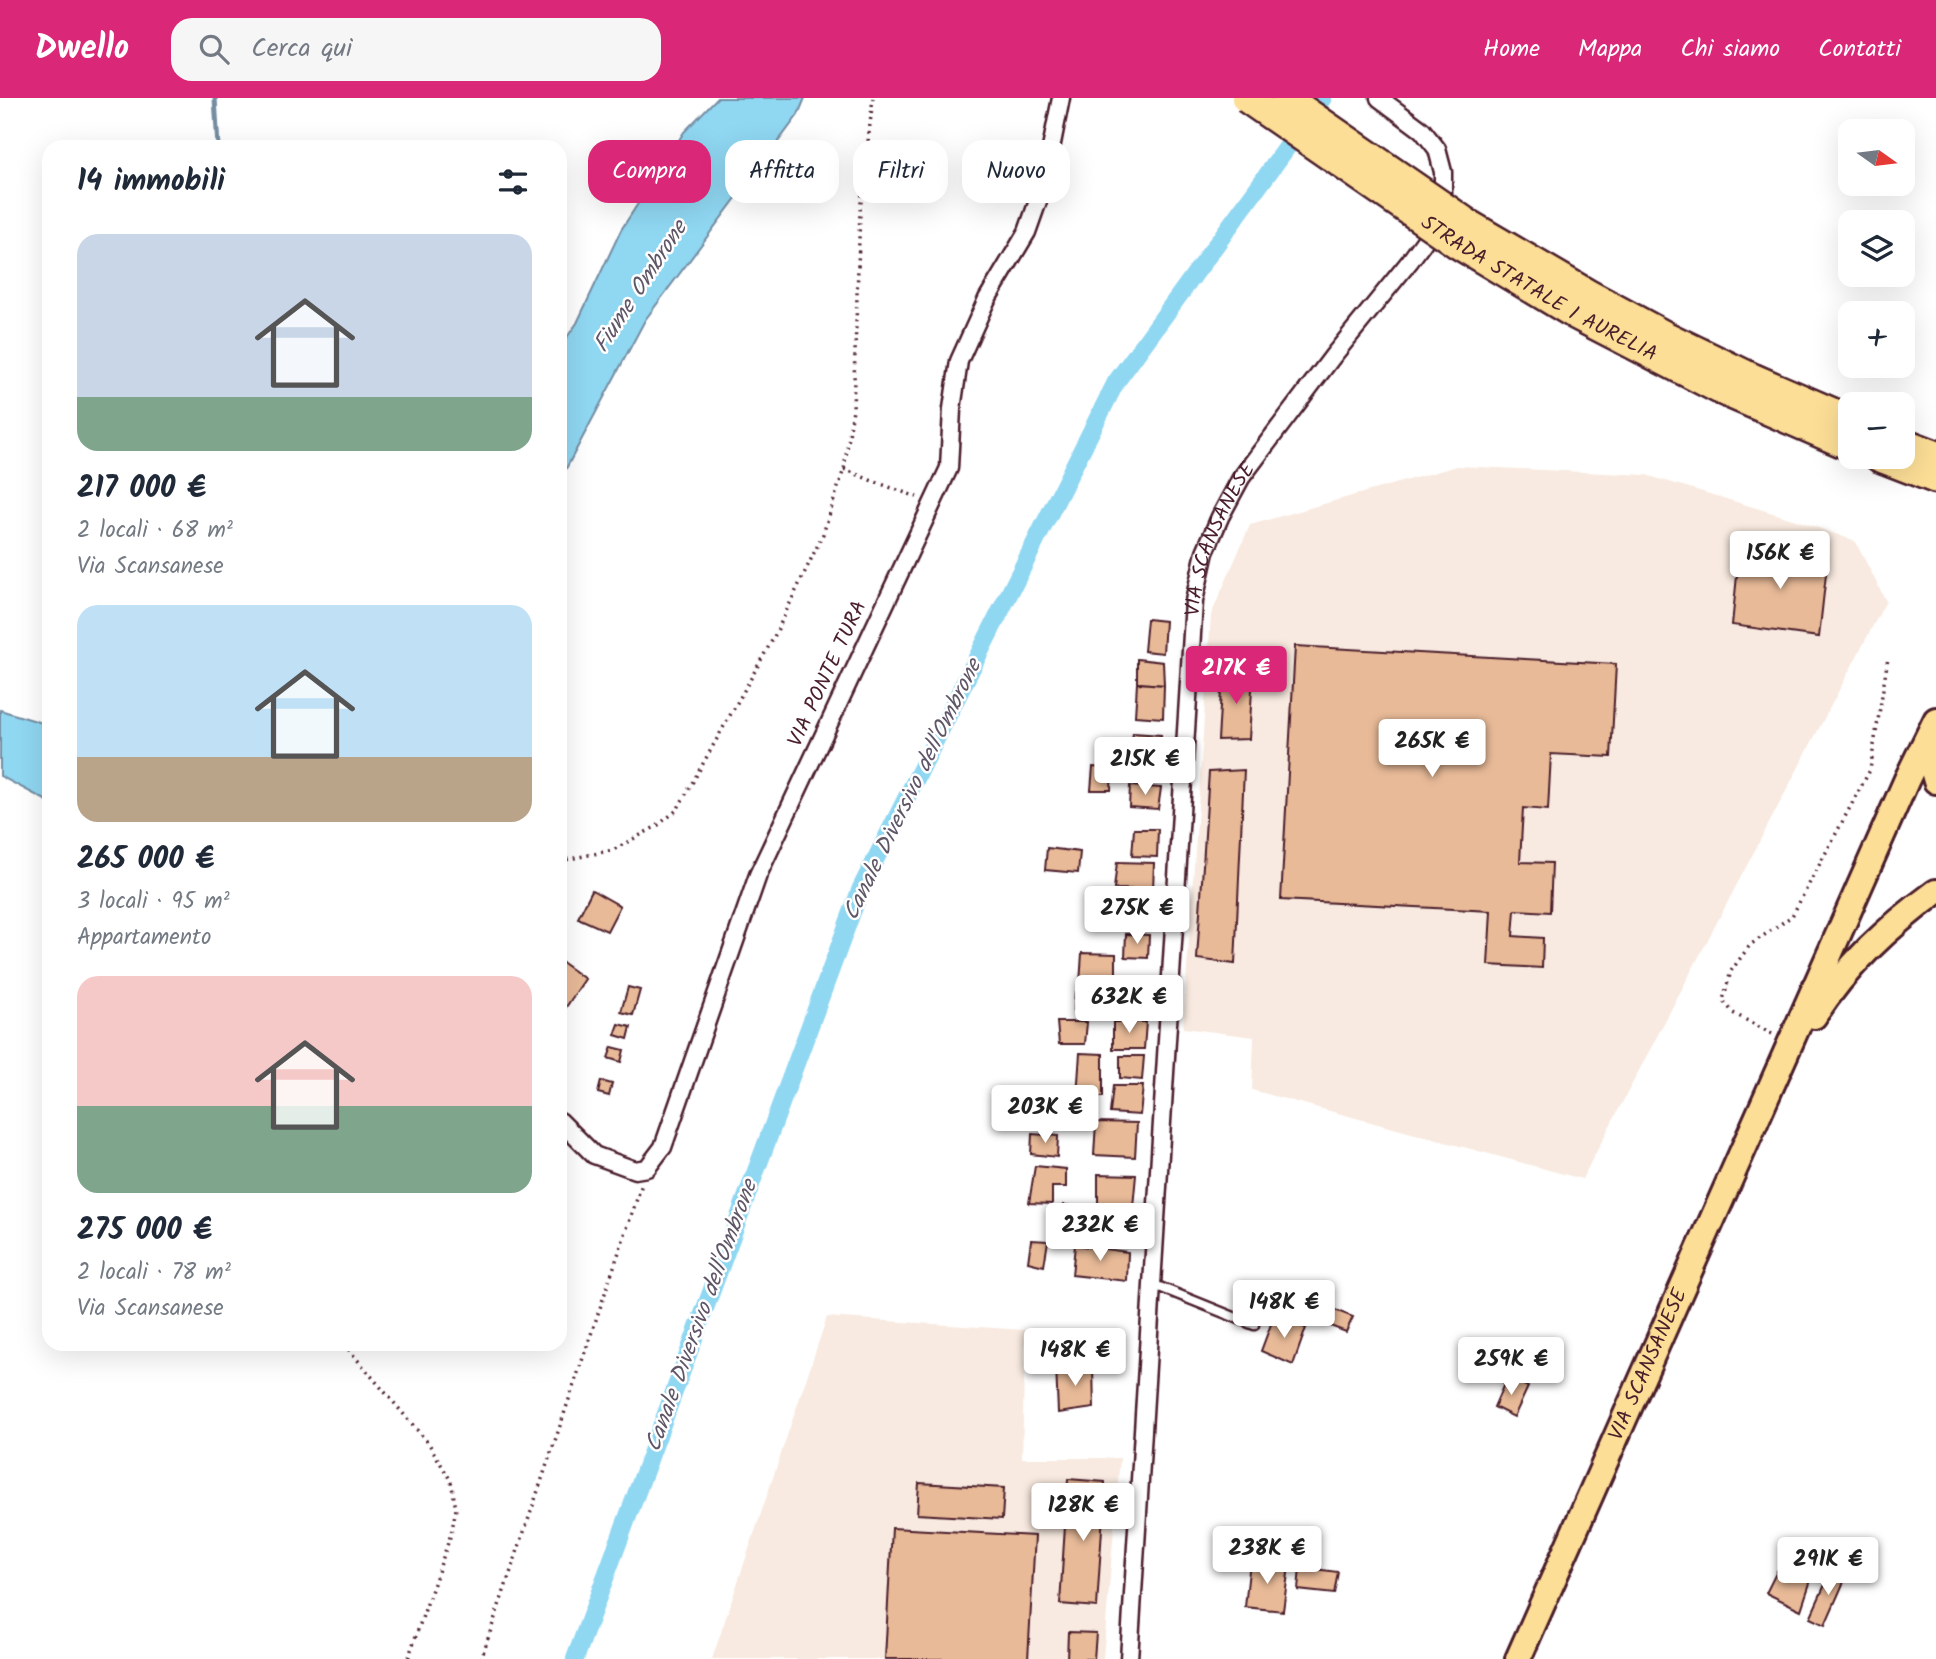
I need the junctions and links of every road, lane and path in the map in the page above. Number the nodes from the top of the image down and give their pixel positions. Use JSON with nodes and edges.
{"nodes":[{"id":1,"x":873,"y":98,"type":"edge"},
{"id":2,"x":1060,"y":98,"type":"edge"},
{"id":3,"x":1245,"y":98,"type":"edge"},
{"id":4,"x":1286,"y":98,"type":"edge"},
{"id":5,"x":1386,"y":103,"type":"edge"},
{"id":6,"x":1838,"y":415,"type":"edge"},
{"id":7,"x":1838,"y":441,"type":"edge"},
{"id":8,"x":1915,"y":447,"type":"edge"},
{"id":9,"x":1936,"y":455,"type":"edge"},
{"id":10,"x":844,"y":469,"type":"junction"},
{"id":11,"x":1910,"y":469,"type":"edge"},
{"id":12,"x":1936,"y":479,"type":"edge"},
{"id":13,"x":915,"y":496,"type":"dead end"},
{"id":14,"x":1888,"y":657,"type":"dead end"},
{"id":15,"x":1936,"y":720,"type":"edge"},
{"id":16,"x":1936,"y":781,"type":"edge"},
{"id":17,"x":567,"y":860,"type":"edge"},
{"id":18,"x":1936,"y":892,"type":"edge"},
{"id":19,"x":1790,"y":1043,"type":"junction"},
{"id":20,"x":1780,"y":1070,"type":"junction"},
{"id":21,"x":567,"y":1128,"type":"edge"},
{"id":22,"x":641,"y":1169,"type":"junction"},
{"id":23,"x":1152,"y":1284,"type":"junction"},
{"id":24,"x":1254,"y":1325,"type":"dead end"},
{"id":25,"x":350,"y":1351,"type":"edge"},
{"id":26,"x":408,"y":1659,"type":"edge"},
{"id":27,"x":481,"y":1659,"type":"edge"},
{"id":28,"x":1129,"y":1659,"type":"edge"},
{"id":29,"x":1518,"y":1659,"type":"edge"}],
"edges":[{"from":1,"to":10,"type":"path"},
{"from":2,"to":22,"type":"street","name":"VIA PONTE TURA"},
{"from":3,"to":7,"type":"highway","name":"STRADA STATALE 1 AURELIA","bridge":true},
{"from":4,"to":6,"type":"highway","name":"STRADA STATALE 1 AURELIA","bridge":true},
{"from":5,"to":23,"type":"street","name":"VIA SCANSANESE"},
{"from":8,"to":9,"type":"highway"},
{"from":10,"to":13,"type":"path"},
{"from":10,"to":17,"type":"path"},
{"from":11,"to":12,"type":"highway"},
{"from":14,"to":19,"type":"path"},
{"from":15,"to":16,"type":"main road"},
{"from":15,"to":19,"type":"main road","name":"VIA SCANSANESE"},
{"from":18,"to":20,"type":"main road","name":"VIA SCANSANESE"},
{"from":19,"to":20,"type":"main road","name":"VIA SCANSANESE"},
{"from":20,"to":29,"type":"main road","name":"VIA SCANSANESE"},
{"from":21,"to":22,"type":"street"},
{"from":22,"to":27,"type":"path"},
{"from":23,"to":24,"type":"lane"},
{"from":23,"to":28,"type":"street","name":"VIA SCANSANESE"},
{"from":25,"to":26,"type":"path"}]}
